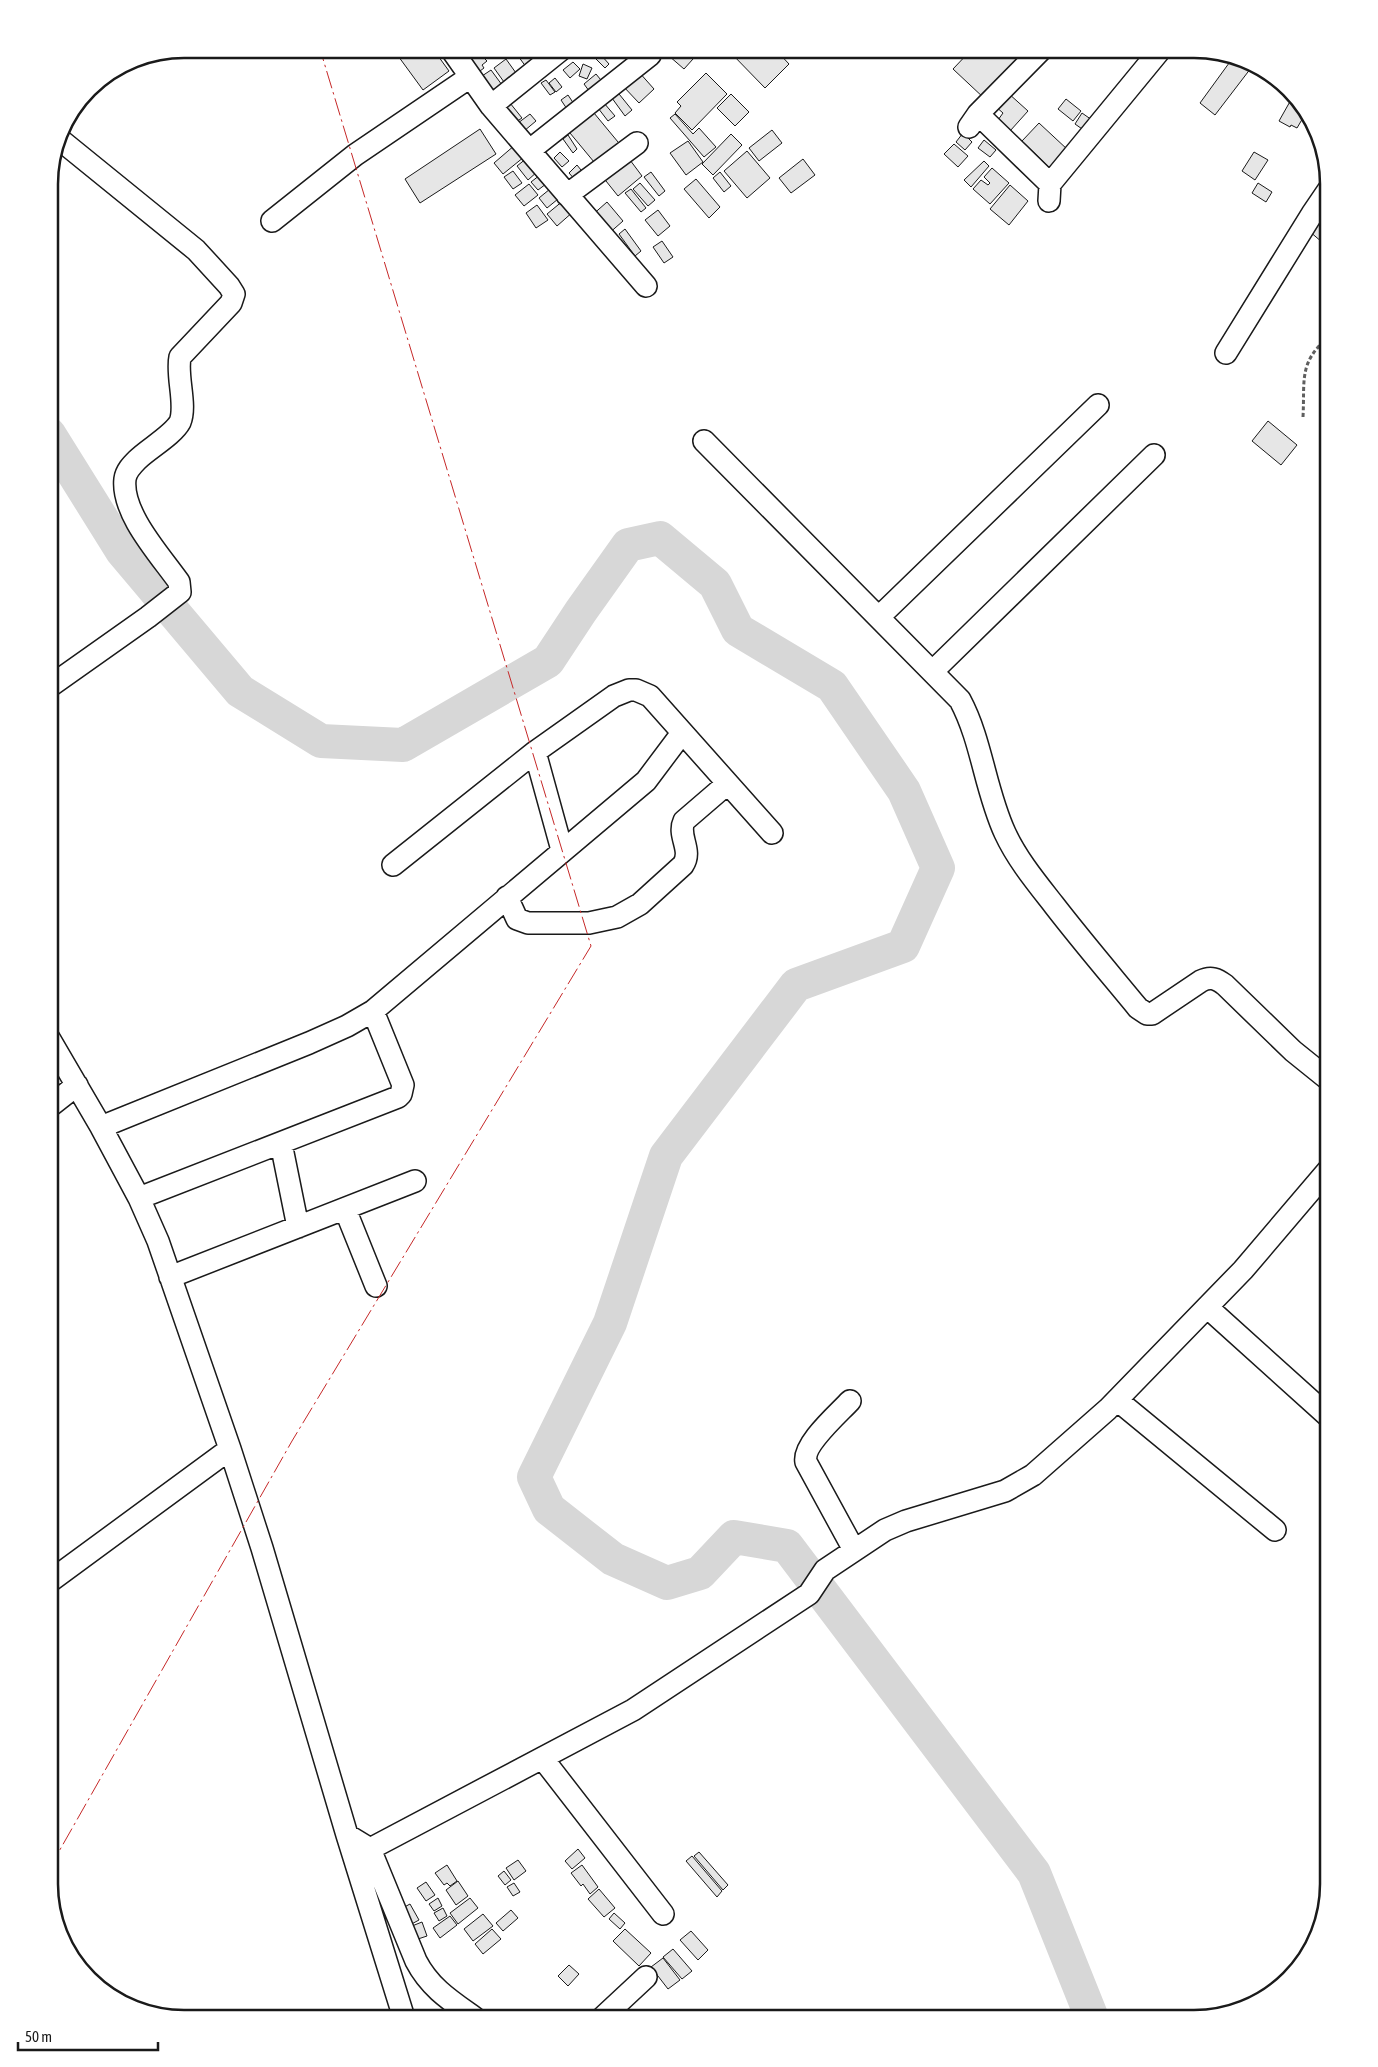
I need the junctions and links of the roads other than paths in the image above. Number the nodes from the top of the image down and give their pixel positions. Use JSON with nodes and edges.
{"nodes":[{"id":1,"x":552,"y":57,"type":"edge"},
{"id":2,"x":647,"y":57,"type":"edge"},
{"id":3,"x":1034,"y":58,"type":"edge"},
{"id":4,"x":1154,"y":58,"type":"edge"},
{"id":5,"x":464,"y":59,"type":"edge"},
{"id":6,"x":491,"y":106,"type":"junction"},
{"id":7,"x":64,"y":143,"type":"edge"},
{"id":8,"x":637,"y":143,"type":"dead end"},
{"id":9,"x":530,"y":150,"type":"junction"},
{"id":10,"x":567,"y":195,"type":"junction"},
{"id":11,"x":1320,"y":202,"type":"edge"},
{"id":12,"x":272,"y":221,"type":"dead end"},
{"id":13,"x":646,"y":286,"type":"dead end"},
{"id":14,"x":1226,"y":353,"type":"dead end"},
{"id":15,"x":1098,"y":405,"type":"dead end"},
{"id":16,"x":704,"y":442,"type":"dead end"},
{"id":17,"x":1154,"y":455,"type":"dead end"},
{"id":18,"x":879,"y":617,"type":"junction"},
{"id":19,"x":933,"y":671,"type":"junction"},
{"id":20,"x":58,"y":681,"type":"edge"},
{"id":21,"x":682,"y":733,"type":"junction"},
{"id":22,"x":535,"y":752,"type":"junction"},
{"id":23,"x":727,"y":784,"type":"junction"},
{"id":24,"x":772,"y":833,"type":"dead end"},
{"id":25,"x":562,"y":850,"type":"junction"},
{"id":26,"x":393,"y":865,"type":"dead end"},
{"id":27,"x":507,"y":897,"type":"junction"},
{"id":28,"x":373,"y":1011,"type":"junction"},
{"id":29,"x":58,"y":1053,"type":"edge"},
{"id":30,"x":1320,"y":1073,"type":"edge"},
{"id":31,"x":77,"y":1085,"type":"junction"},
{"id":32,"x":58,"y":1100,"type":"edge"},
{"id":33,"x":102,"y":1127,"type":"junction"},
{"id":34,"x":281,"y":1143,"type":"junction"},
{"id":35,"x":1320,"y":1179,"type":"edge"},
{"id":36,"x":415,"y":1180,"type":"dead end"},
{"id":37,"x":139,"y":1198,"type":"junction"},
{"id":38,"x":345,"y":1209,"type":"junction"},
{"id":39,"x":298,"y":1227,"type":"junction"},
{"id":40,"x":170,"y":1277,"type":"junction"},
{"id":41,"x":376,"y":1286,"type":"dead end"},
{"id":42,"x":1207,"y":1307,"type":"junction"},
{"id":43,"x":1117,"y":1400,"type":"junction"},
{"id":44,"x":850,"y":1401,"type":"dead end"},
{"id":45,"x":1320,"y":1408,"type":"edge"},
{"id":46,"x":230,"y":1449,"type":"junction"},
{"id":47,"x":1275,"y":1530,"type":"dead end"},
{"id":48,"x":854,"y":1550,"type":"junction"},
{"id":49,"x":58,"y":1575,"type":"edge"},
{"id":50,"x":543,"y":1758,"type":"junction"},
{"id":51,"x":347,"y":1835,"type":"junction"},
{"id":52,"x":370,"y":1848,"type":"junction"},
{"id":53,"x":663,"y":1914,"type":"dead end"},
{"id":54,"x":646,"y":1977,"type":"dead end"},
{"id":55,"x":401,"y":2009,"type":"edge"},
{"id":56,"x":463,"y":2009,"type":"edge"},
{"id":57,"x":611,"y":2009,"type":"edge"}],
"edges":[{"from":1,"to":6,"type":"street"},
{"from":2,"to":9,"type":"street"},
{"from":3,"to":4,"type":"street"},
{"from":5,"to":6,"type":"street"},
{"from":5,"to":12,"type":"street"},
{"from":6,"to":9,"type":"street"},
{"from":7,"to":20,"type":"street"},
{"from":8,"to":10,"type":"street"},
{"from":9,"to":10,"type":"street"},
{"from":10,"to":13,"type":"street"},
{"from":11,"to":14,"type":"street"},
{"from":15,"to":18,"type":"street"},
{"from":16,"to":18,"type":"street"},
{"from":17,"to":19,"type":"street"},
{"from":18,"to":19,"type":"street"},
{"from":19,"to":30,"type":"street"},
{"from":21,"to":22,"type":"street"},
{"from":21,"to":23,"type":"street"},
{"from":21,"to":25,"type":"street"},
{"from":22,"to":25,"type":"street"},
{"from":22,"to":26,"type":"street"},
{"from":23,"to":24,"type":"street"},
{"from":23,"to":27,"type":"street"},
{"from":25,"to":27,"type":"street"},
{"from":27,"to":28,"type":"street"},
{"from":28,"to":33,"type":"street"},
{"from":28,"to":34,"type":"street"},
{"from":29,"to":31,"type":"street"},
{"from":31,"to":32,"type":"street"},
{"from":31,"to":33,"type":"street"},
{"from":33,"to":37,"type":"street"},
{"from":34,"to":37,"type":"street"},
{"from":34,"to":39,"type":"street"},
{"from":35,"to":42,"type":"street"},
{"from":36,"to":38,"type":"street"},
{"from":37,"to":40,"type":"street"},
{"from":38,"to":39,"type":"street"},
{"from":38,"to":41,"type":"street"},
{"from":39,"to":40,"type":"street"},
{"from":40,"to":46,"type":"street"},
{"from":42,"to":43,"type":"street"},
{"from":42,"to":45,"type":"street"},
{"from":43,"to":47,"type":"street"},
{"from":43,"to":48,"type":"street"},
{"from":44,"to":48,"type":"street"},
{"from":46,"to":49,"type":"street"},
{"from":46,"to":51,"type":"street"},
{"from":48,"to":50,"type":"street"},
{"from":50,"to":52,"type":"street"},
{"from":50,"to":53,"type":"street"},
{"from":51,"to":52,"type":"street"},
{"from":51,"to":55,"type":"street"},
{"from":52,"to":56,"type":"street"},
{"from":54,"to":57,"type":"street"}]}
